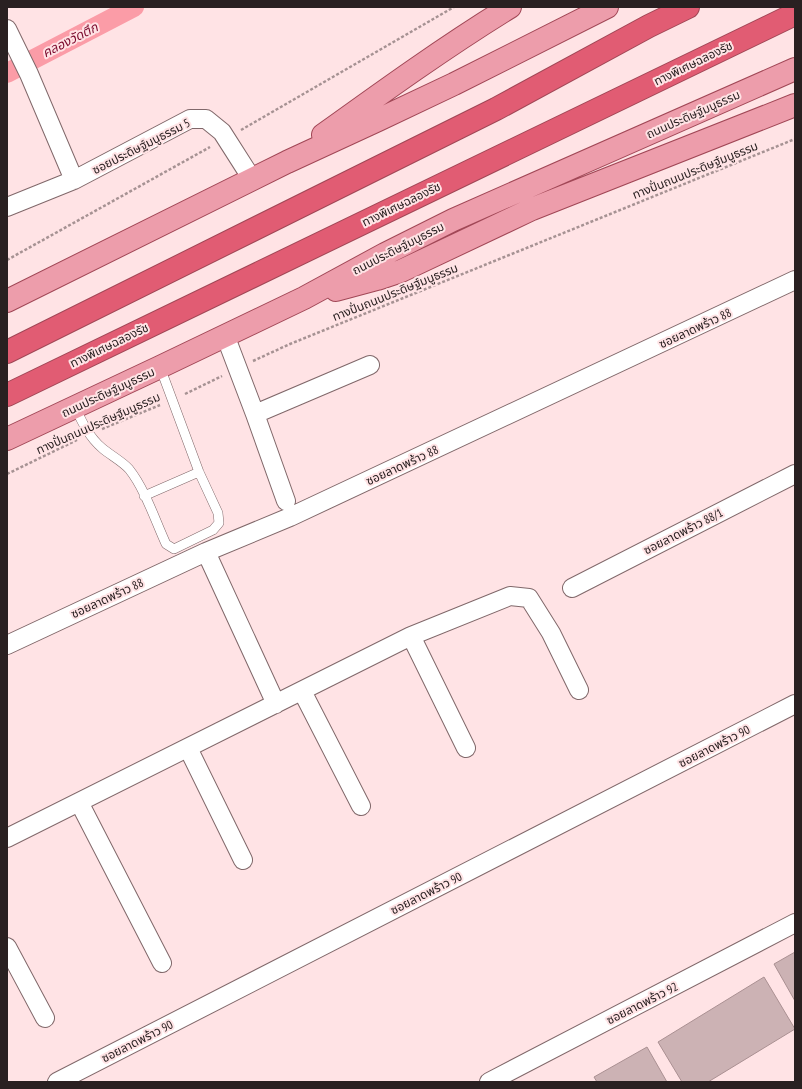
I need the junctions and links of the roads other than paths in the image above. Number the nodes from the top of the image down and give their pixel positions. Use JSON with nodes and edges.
{"nodes":[{"id":1,"x":510,"y":7,"type":"edge"},
{"id":2,"x":607,"y":7,"type":"edge"},
{"id":3,"x":688,"y":7,"type":"edge"},
{"id":4,"x":795,"y":14,"type":"edge"},
{"id":5,"x":7,"y":29,"type":"edge"},
{"id":6,"x":795,"y":69,"type":"edge"},
{"id":7,"x":795,"y":106,"type":"edge"},
{"id":8,"x":287,"y":162,"type":"junction"},
{"id":9,"x":252,"y":179,"type":"junction"},
{"id":10,"x":74,"y":180,"type":"junction"},
{"id":11,"x":7,"y":207,"type":"edge"},
{"id":12,"x":795,"y":280,"type":"edge"},
{"id":13,"x":304,"y":298,"type":"junction"},
{"id":14,"x":7,"y":301,"type":"edge"},
{"id":15,"x":225,"y":335,"type":"junction"},
{"id":16,"x":7,"y":352,"type":"edge"},
{"id":17,"x":370,"y":365,"type":"dead end"},
{"id":18,"x":160,"y":367,"type":"junction"},
{"id":19,"x":7,"y":395,"type":"edge"},
{"id":20,"x":75,"y":407,"type":"junction"},
{"id":21,"x":255,"y":414,"type":"junction"},
{"id":22,"x":7,"y":439,"type":"edge"},
{"id":23,"x":199,"y":472,"type":"junction"},
{"id":24,"x":795,"y":474,"type":"edge"},
{"id":25,"x":144,"y":496,"type":"junction"},
{"id":26,"x":286,"y":501,"type":"dead end"},
{"id":27,"x":206,"y":552,"type":"junction"},
{"id":28,"x":572,"y":588,"type":"dead end"},
{"id":29,"x":411,"y":636,"type":"junction"},
{"id":30,"x":7,"y":645,"type":"edge"},
{"id":31,"x":302,"y":690,"type":"junction"},
{"id":32,"x":579,"y":690,"type":"dead end"},
{"id":33,"x":276,"y":704,"type":"junction"},
{"id":34,"x":795,"y":704,"type":"edge"},
{"id":35,"x":188,"y":748,"type":"junction"},
{"id":36,"x":466,"y":748,"type":"dead end"},
{"id":37,"x":79,"y":802,"type":"junction"},
{"id":38,"x":361,"y":806,"type":"dead end"},
{"id":39,"x":7,"y":838,"type":"edge"},
{"id":40,"x":243,"y":860,"type":"dead end"},
{"id":41,"x":795,"y":923,"type":"edge"},
{"id":42,"x":7,"y":947,"type":"edge"},
{"id":43,"x":162,"y":963,"type":"dead end"},
{"id":44,"x":45,"y":1018,"type":"dead end"},
{"id":45,"x":57,"y":1082,"type":"edge"},
{"id":46,"x":489,"y":1082,"type":"edge"}],
"edges":[{"from":1,"to":8,"type":"main road"},
{"from":2,"to":8,"type":"main road"},
{"from":3,"to":16,"type":"highway"},
{"from":4,"to":19,"type":"highway","name":"ทางพิเศษฉลองรัช"},
{"from":5,"to":10,"type":"street"},
{"from":6,"to":13,"type":"main road","name":"ถนนประดิษฐ์มนูธรรม"},
{"from":7,"to":13,"type":"main road"},
{"from":8,"to":9,"type":"main road"},
{"from":9,"to":10,"type":"street","name":"ซอยประดิษฐ์มนูธรรม 5"},
{"from":9,"to":14,"type":"main road"},
{"from":10,"to":11,"type":"street","name":"ซอยประดิษฐ์มนูธรรม 5"},
{"from":12,"to":27,"type":"street","name":"ซอยลาดพร้าว 88"},
{"from":13,"to":15,"type":"main road","name":"ถนนประดิษฐ์มนูธรรม"},
{"from":15,"to":18,"type":"main road","name":"ถนนประดิษฐ์มนูธรรม"},
{"from":15,"to":21,"type":"street"},
{"from":17,"to":21,"type":"street"},
{"from":18,"to":20,"type":"main road","name":"ถนนประดิษฐ์มนูธรรม"},
{"from":18,"to":23,"type":"lane"},
{"from":20,"to":22,"type":"main road","name":"ถนนประดิษฐ์มนูธรรม"},
{"from":20,"to":25,"type":"lane"},
{"from":21,"to":26,"type":"street"},
{"from":23,"to":25,"type":"lane"},
{"from":23,"to":25,"type":"lane"},
{"from":24,"to":28,"type":"street","name":"ซอยลาดพร้าว 88/1"},
{"from":27,"to":30,"type":"street","name":"ซอยลาดพร้าว 88"},
{"from":27,"to":33,"type":"street"},
{"from":29,"to":31,"type":"street"},
{"from":29,"to":32,"type":"street"},
{"from":29,"to":36,"type":"street"},
{"from":31,"to":33,"type":"street"},
{"from":31,"to":38,"type":"street"},
{"from":33,"to":35,"type":"street"},
{"from":34,"to":45,"type":"street","name":"ซอยลาดพร้าว 90"},
{"from":35,"to":37,"type":"street"},
{"from":35,"to":40,"type":"street"},
{"from":37,"to":39,"type":"street"},
{"from":37,"to":43,"type":"street"},
{"from":41,"to":46,"type":"street","name":"ซอยลาดพร้าว 92"},
{"from":42,"to":44,"type":"street"}]}
